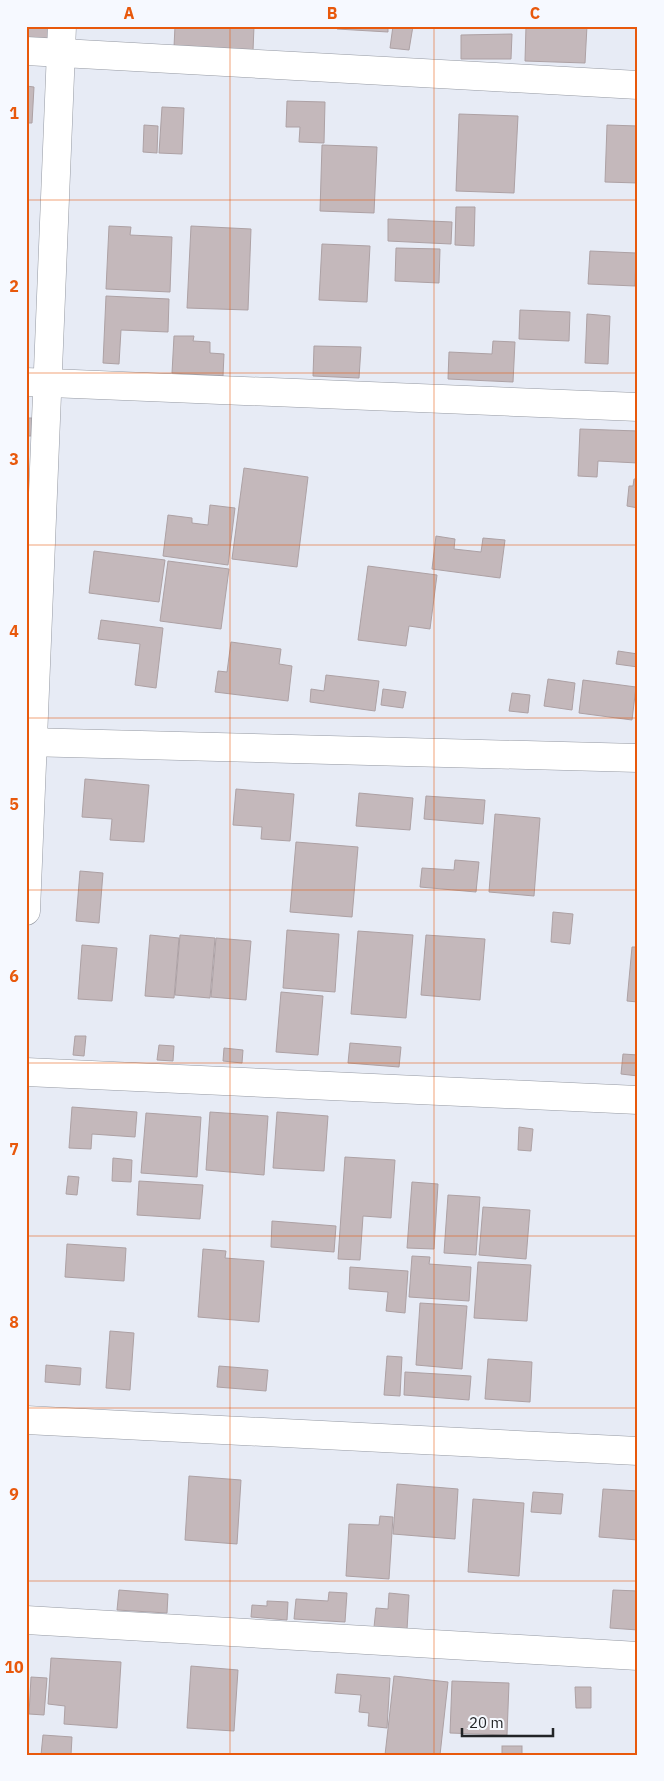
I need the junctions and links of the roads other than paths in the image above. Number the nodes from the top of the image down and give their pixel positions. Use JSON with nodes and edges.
{"nodes":[{"id":1,"x":62,"y":39,"type":"edge"},
{"id":2,"x":26,"y":51,"type":"edge"},
{"id":3,"x":638,"y":85,"type":"edge"},
{"id":4,"x":37,"y":382,"type":"edge"},
{"id":5,"x":638,"y":407,"type":"edge"},
{"id":6,"x":30,"y":742,"type":"edge"},
{"id":7,"x":638,"y":758,"type":"edge"},
{"id":8,"x":26,"y":911,"type":"edge"},
{"id":9,"x":26,"y":1072,"type":"edge"},
{"id":10,"x":638,"y":1100,"type":"edge"},
{"id":11,"x":26,"y":1420,"type":"edge"},
{"id":12,"x":638,"y":1451,"type":"edge"},
{"id":13,"x":26,"y":1620,"type":"edge"},
{"id":14,"x":638,"y":1656,"type":"edge"}],
"edges":[{"from":1,"to":2,"type":"street"},
{"from":1,"to":3,"type":"street"},
{"from":1,"to":4,"type":"street"},
{"from":4,"to":5,"type":"street"},
{"from":4,"to":6,"type":"street"},
{"from":6,"to":7,"type":"street"},
{"from":6,"to":8,"type":"street"},
{"from":9,"to":10,"type":"street"},
{"from":11,"to":12,"type":"street"},
{"from":13,"to":14,"type":"street"}]}
